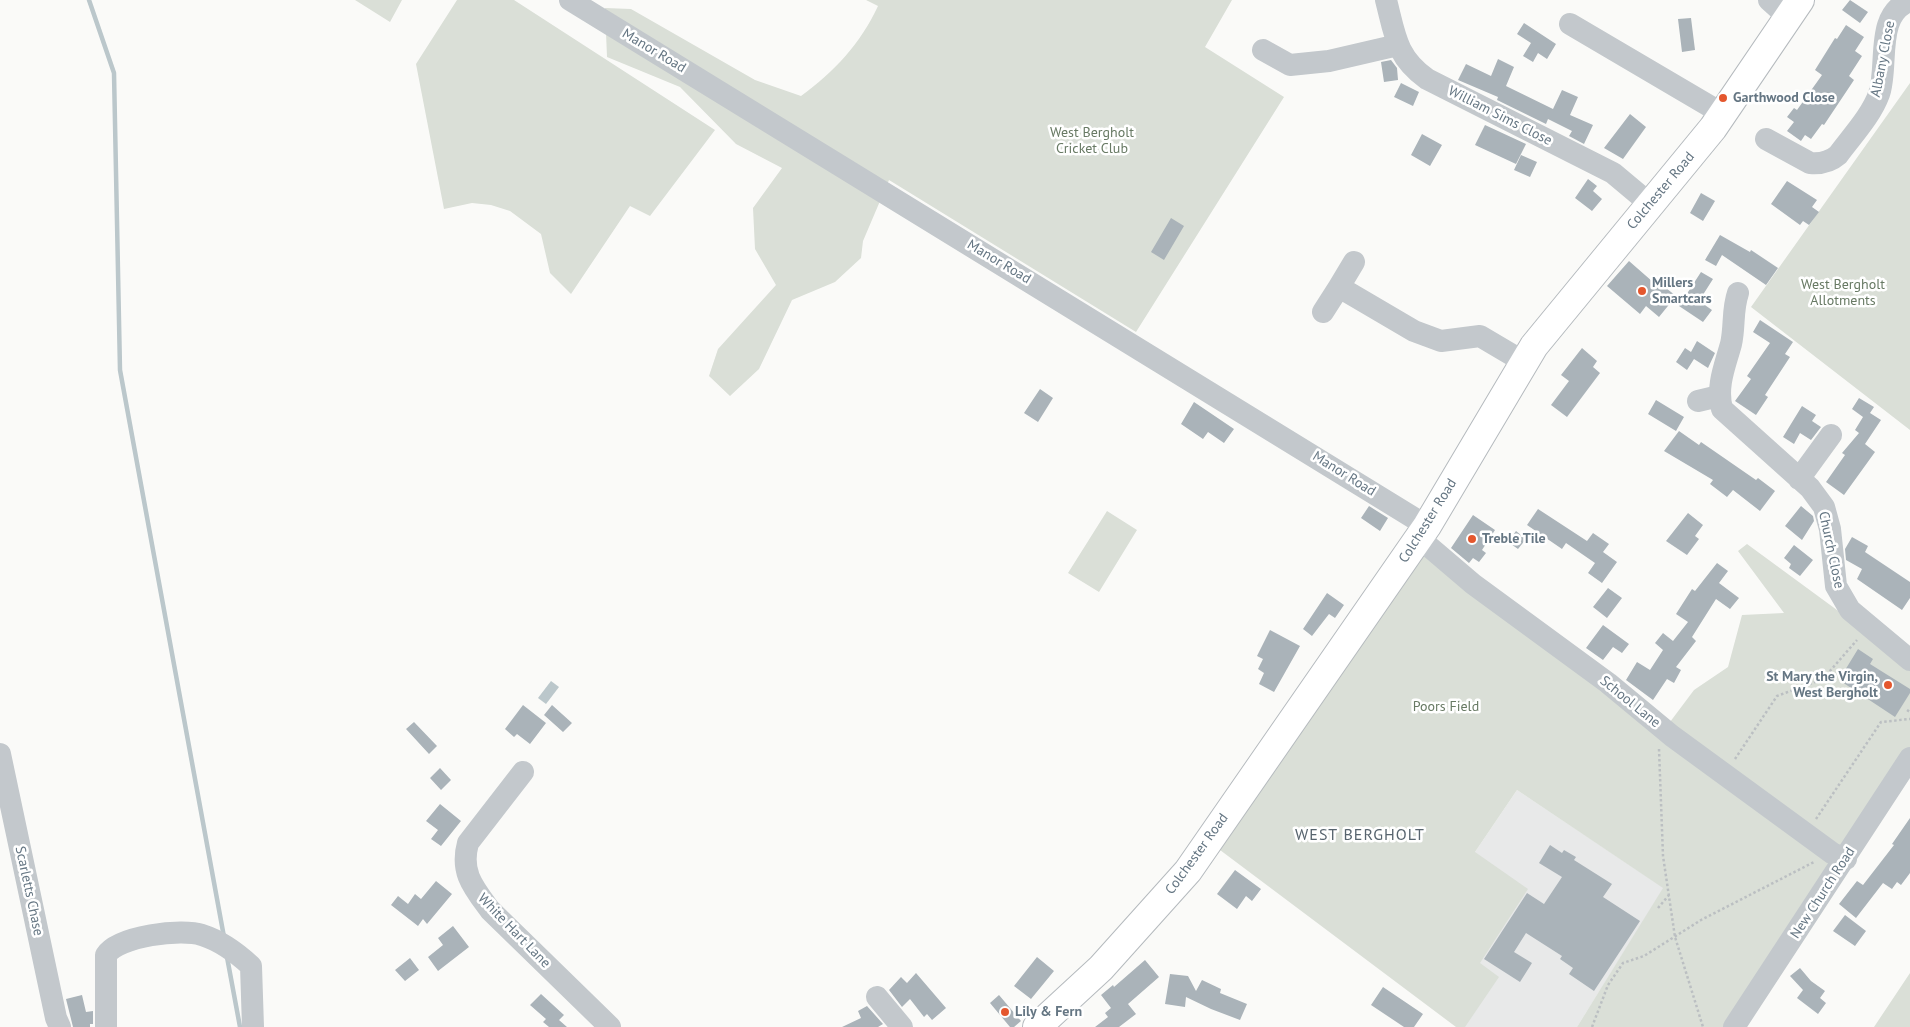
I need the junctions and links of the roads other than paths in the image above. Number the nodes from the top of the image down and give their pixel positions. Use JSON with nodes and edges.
{"nodes":[{"id":1,"x":570,"y":0,"type":"edge"},
{"id":2,"x":1386,"y":0,"type":"edge"},
{"id":3,"x":1910,"y":1,"type":"edge"},
{"id":4,"x":1786,"y":6,"type":"edge"},
{"id":5,"x":1570,"y":24,"type":"dead end"},
{"id":6,"x":1398,"y":45,"type":"junction"},
{"id":7,"x":1263,"y":50,"type":"dead end"},
{"id":8,"x":1723,"y":114,"type":"junction"},
{"id":9,"x":1766,"y":139,"type":"dead end"},
{"id":10,"x":1650,"y":204,"type":"junction"},
{"id":11,"x":1354,"y":262,"type":"dead end"},
{"id":12,"x":1339,"y":287,"type":"junction"},
{"id":13,"x":1738,"y":293,"type":"dead end"},
{"id":14,"x":1323,"y":312,"type":"dead end"},
{"id":15,"x":1524,"y":362,"type":"junction"},
{"id":16,"x":1831,"y":435,"type":"dead end"},
{"id":17,"x":1798,"y":479,"type":"junction"},
{"id":18,"x":1423,"y":532,"type":"junction"},
{"id":19,"x":1910,"y":660,"type":"edge"},
{"id":20,"x":0,"y":754,"type":"edge"},
{"id":21,"x":1910,"y":758,"type":"edge"},
{"id":22,"x":523,"y":772,"type":"dead end"},
{"id":23,"x":1839,"y":856,"type":"junction"},
{"id":24,"x":876,"y":997,"type":"dead end"},
{"id":25,"x":60,"y":1027,"type":"edge"},
{"id":26,"x":106,"y":1027,"type":"edge"},
{"id":27,"x":252,"y":1027,"type":"edge"},
{"id":28,"x":610,"y":1027,"type":"edge"},
{"id":29,"x":902,"y":1027,"type":"edge"},
{"id":30,"x":1037,"y":1027,"type":"edge"},
{"id":31,"x":1734,"y":1027,"type":"edge"}],
"edges":[{"from":1,"to":18,"type":"street","name":"Manor Road"},
{"from":2,"to":6,"type":"street","name":"William Sims Close"},
{"from":3,"to":9,"type":"street","name":"Albany Close"},
{"from":4,"to":8,"type":"main road","name":"Colchester Road"},
{"from":5,"to":8,"type":"street"},
{"from":6,"to":7,"type":"street"},
{"from":6,"to":10,"type":"street","name":"William Sims Close"},
{"from":8,"to":10,"type":"main road","name":"Colchester Road"},
{"from":10,"to":15,"type":"main road","name":"Colchester Road"},
{"from":11,"to":12,"type":"street"},
{"from":12,"to":14,"type":"street"},
{"from":12,"to":15,"type":"street"},
{"from":13,"to":17,"type":"street","name":"Church Close"},
{"from":15,"to":18,"type":"main road","name":"Colchester Road"},
{"from":16,"to":17,"type":"street"},
{"from":17,"to":19,"type":"street","name":"Church Close"},
{"from":18,"to":23,"type":"street","name":"School Lane"},
{"from":18,"to":30,"type":"main road","name":"Colchester Road"},
{"from":20,"to":25,"type":"street","name":"Scarletts Chase"},
{"from":21,"to":23,"type":"street","name":"New Church Road"},
{"from":22,"to":28,"type":"street","name":"White Hart Lane"},
{"from":23,"to":31,"type":"street","name":"New Church Road"},
{"from":24,"to":29,"type":"street"},
{"from":26,"to":27,"type":"street"}]}
